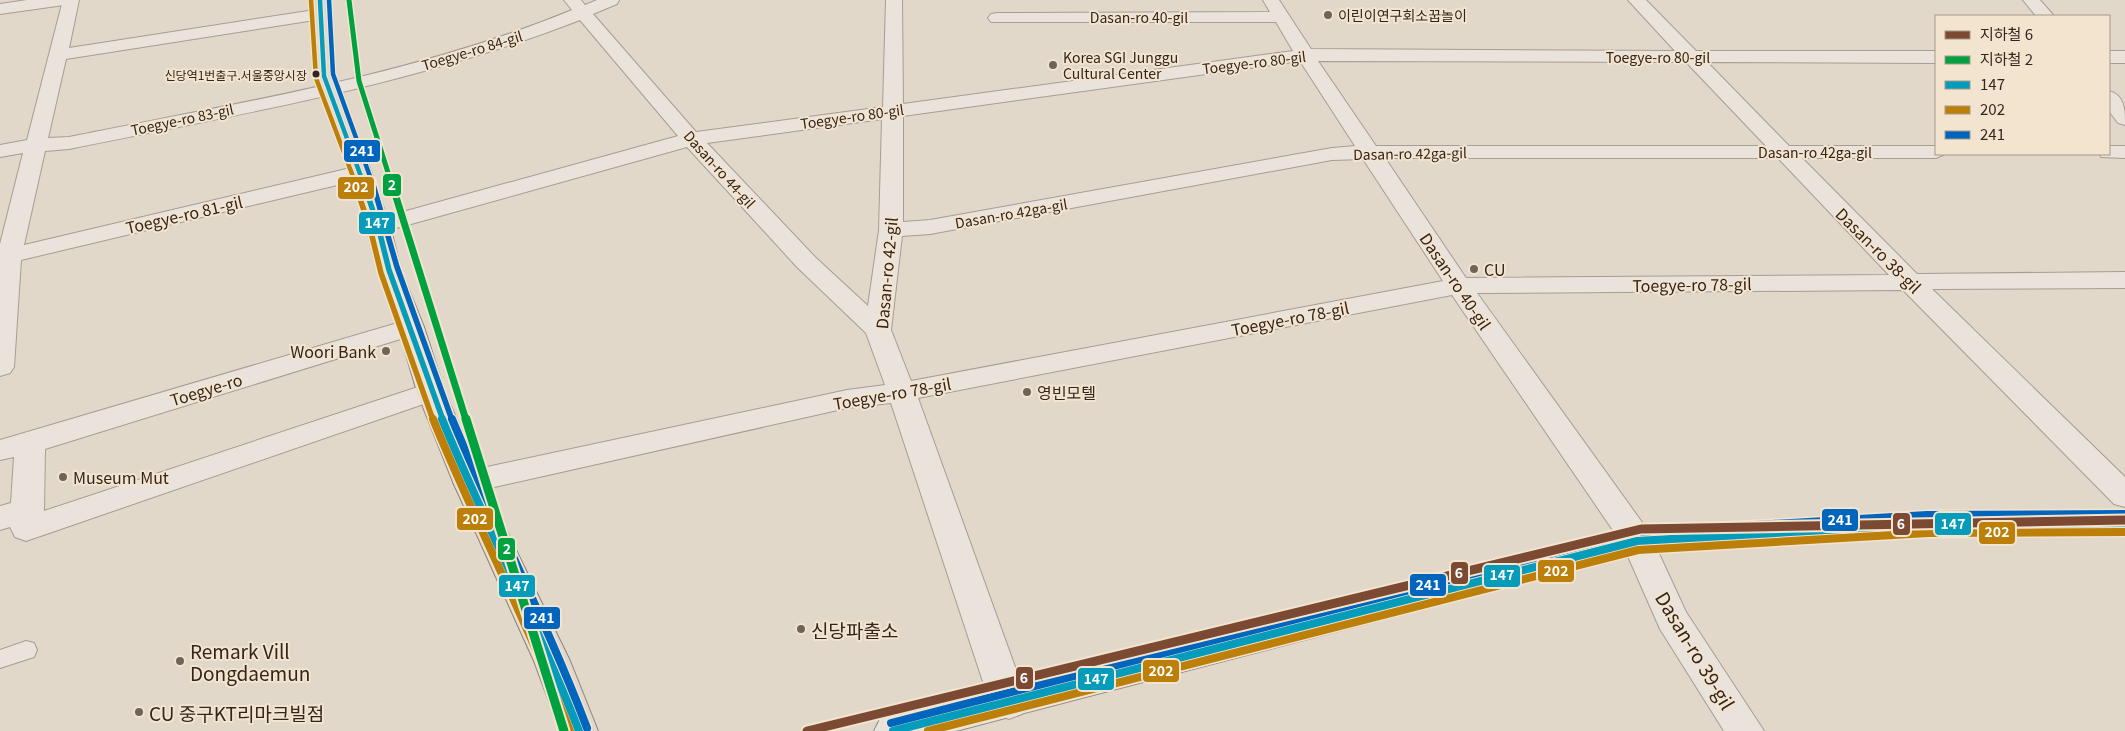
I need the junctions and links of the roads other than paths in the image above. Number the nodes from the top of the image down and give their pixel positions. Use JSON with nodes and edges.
{"nodes":[{"id":1,"x":64,"y":0,"type":"edge"},
{"id":2,"x":71,"y":0,"type":"edge"},
{"id":3,"x":611,"y":0,"type":"edge"},
{"id":4,"x":894,"y":0,"type":"edge"},
{"id":5,"x":1636,"y":0,"type":"edge"},
{"id":6,"x":2032,"y":0,"type":"edge"},
{"id":7,"x":578,"y":6,"type":"edge"},
{"id":8,"x":321,"y":7,"type":"edge"},
{"id":9,"x":1276,"y":8,"type":"edge"},
{"id":10,"x":0,"y":9,"type":"edge"},
{"id":11,"x":2044,"y":15,"type":"edge"},
{"id":12,"x":997,"y":18,"type":"dead end"},
{"id":13,"x":57,"y":55,"type":"junction"},
{"id":14,"x":1305,"y":55,"type":"junction"},
{"id":15,"x":1690,"y":57,"type":"junction"},
{"id":16,"x":1935,"y":57,"type":"edge"},
{"id":17,"x":2110,"y":57,"type":"edge"},
{"id":18,"x":2125,"y":57,"type":"edge"},
{"id":19,"x":330,"y":90,"type":"junction"},
{"id":20,"x":2110,"y":98,"type":"edge"},
{"id":21,"x":893,"y":110,"type":"junction"},
{"id":22,"x":2125,"y":119,"type":"edge"},
{"id":23,"x":692,"y":140,"type":"junction"},
{"id":24,"x":34,"y":144,"type":"junction"},
{"id":25,"x":0,"y":151,"type":"edge"},
{"id":26,"x":1371,"y":152,"type":"junction"},
{"id":27,"x":1783,"y":152,"type":"junction"},
{"id":28,"x":1935,"y":152,"type":"edge"},
{"id":29,"x":2110,"y":152,"type":"edge"},
{"id":30,"x":2125,"y":152,"type":"edge"},
{"id":31,"x":359,"y":173,"type":"junction"},
{"id":32,"x":378,"y":226,"type":"junction"},
{"id":33,"x":891,"y":230,"type":"junction"},
{"id":34,"x":4,"y":257,"type":"edge"},
{"id":35,"x":2125,"y":280,"type":"edge"},
{"id":36,"x":1909,"y":281,"type":"junction"},
{"id":37,"x":1459,"y":286,"type":"junction"},
{"id":38,"x":411,"y":327,"type":"junction"},
{"id":39,"x":878,"y":330,"type":"junction"},
{"id":40,"x":0,"y":367,"type":"edge"},
{"id":41,"x":431,"y":392,"type":"junction"},
{"id":42,"x":902,"y":392,"type":"junction"},
{"id":43,"x":30,"y":443,"type":"junction"},
{"id":44,"x":0,"y":450,"type":"edge"},
{"id":45,"x":468,"y":482,"type":"junction"},
{"id":46,"x":2125,"y":496,"type":"edge"},
{"id":47,"x":18,"y":519,"type":"edge"},
{"id":48,"x":2125,"y":523,"type":"edge"},
{"id":49,"x":1636,"y":541,"type":"junction"},
{"id":50,"x":26,"y":650,"type":"dead end"},
{"id":51,"x":0,"y":659,"type":"edge"},
{"id":52,"x":1009,"y":703,"type":"junction"},
{"id":53,"x":579,"y":731,"type":"edge"},
{"id":54,"x":893,"y":731,"type":"edge"},
{"id":55,"x":1744,"y":731,"type":"edge"}],
"edges":[{"from":1,"to":10,"type":"street"},
{"from":2,"to":13,"type":"street"},
{"from":3,"to":7,"type":"street","name":"Toegye-ro 84-gil"},
{"from":4,"to":21,"type":"street","name":"Dasan-ro 42-gil"},
{"from":5,"to":15,"type":"street","name":"Dasan-ro 38-gil"},
{"from":6,"to":11,"type":"street"},
{"from":7,"to":19,"type":"street","name":"Toegye-ro 84-gil"},
{"from":7,"to":23,"type":"street","name":"Dasan-ro 44-gil"},
{"from":8,"to":13,"type":"street"},
{"from":8,"to":19,"type":"main road"},
{"from":9,"to":12,"type":"street","name":"Dasan-ro 40-gil"},
{"from":9,"to":14,"type":"street","name":"Dasan-ro 40-gil"},
{"from":13,"to":24,"type":"street"},
{"from":14,"to":15,"type":"street","name":"Toegye-ro 80-gil"},
{"from":14,"to":21,"type":"street","name":"Toegye-ro 80-gil"},
{"from":14,"to":26,"type":"street","name":"Dasan-ro 40-gil"},
{"from":15,"to":16,"type":"street","name":"Toegye-ro 80-gil"},
{"from":15,"to":27,"type":"street","name":"Dasan-ro 38-gil"},
{"from":17,"to":18,"type":"street"},
{"from":19,"to":24,"type":"street","name":"Toegye-ro 83-gil"},
{"from":19,"to":31,"type":"main road"},
{"from":20,"to":22,"type":"street"},
{"from":21,"to":23,"type":"street","name":"Toegye-ro 80-gil"},
{"from":21,"to":33,"type":"street","name":"Dasan-ro 42-gil"},
{"from":23,"to":32,"type":"street","name":"Toegye-ro 80-gil"},
{"from":23,"to":39,"type":"street","name":"Dasan-ro 44-gil"},
{"from":24,"to":25,"type":"street","name":"Toegye-ro 83-gil"},
{"from":24,"to":34,"type":"street"},
{"from":26,"to":27,"type":"street","name":"Dasan-ro 42ga-gil"},
{"from":26,"to":33,"type":"street","name":"Dasan-ro 42ga-gil"},
{"from":26,"to":37,"type":"street","name":"Dasan-ro 40-gil"},
{"from":27,"to":28,"type":"street","name":"Dasan-ro 42ga-gil"},
{"from":27,"to":36,"type":"street","name":"Dasan-ro 38-gil"},
{"from":29,"to":30,"type":"street"},
{"from":31,"to":32,"type":"main road"},
{"from":31,"to":34,"type":"street","name":"Toegye-ro 81-gil"},
{"from":32,"to":38,"type":"main road"},
{"from":33,"to":39,"type":"street","name":"Dasan-ro 42-gil"},
{"from":34,"to":40,"type":"street"},
{"from":35,"to":36,"type":"street","name":"Toegye-ro 78-gil"},
{"from":36,"to":37,"type":"street","name":"Toegye-ro 78-gil"},
{"from":36,"to":46,"type":"street","name":"Dasan-ro 38-gil"},
{"from":37,"to":42,"type":"street","name":"Toegye-ro 78-gil"},
{"from":37,"to":49,"type":"street","name":"Dasan-ro 40-gil"},
{"from":38,"to":41,"type":"main road"},
{"from":38,"to":43,"type":"street","name":"Toegye-ro"},
{"from":39,"to":42,"type":"street","name":"Dasan-ro 42-gil"},
{"from":41,"to":45,"type":"main road"},
{"from":41,"to":47,"type":"street"},
{"from":42,"to":45,"type":"street","name":"Toegye-ro 78-gil"},
{"from":42,"to":52,"type":"street","name":"Dasan-ro 42-gil"},
{"from":43,"to":44,"type":"street","name":"Toegye-ro"},
{"from":43,"to":47,"type":"street"},
{"from":45,"to":53,"type":"main road"},
{"from":48,"to":49,"type":"street"},
{"from":49,"to":52,"type":"street"},
{"from":49,"to":55,"type":"street","name":"Dasan-ro 39-gil"},
{"from":50,"to":51,"type":"lane"},
{"from":52,"to":54,"type":"street"}]}
